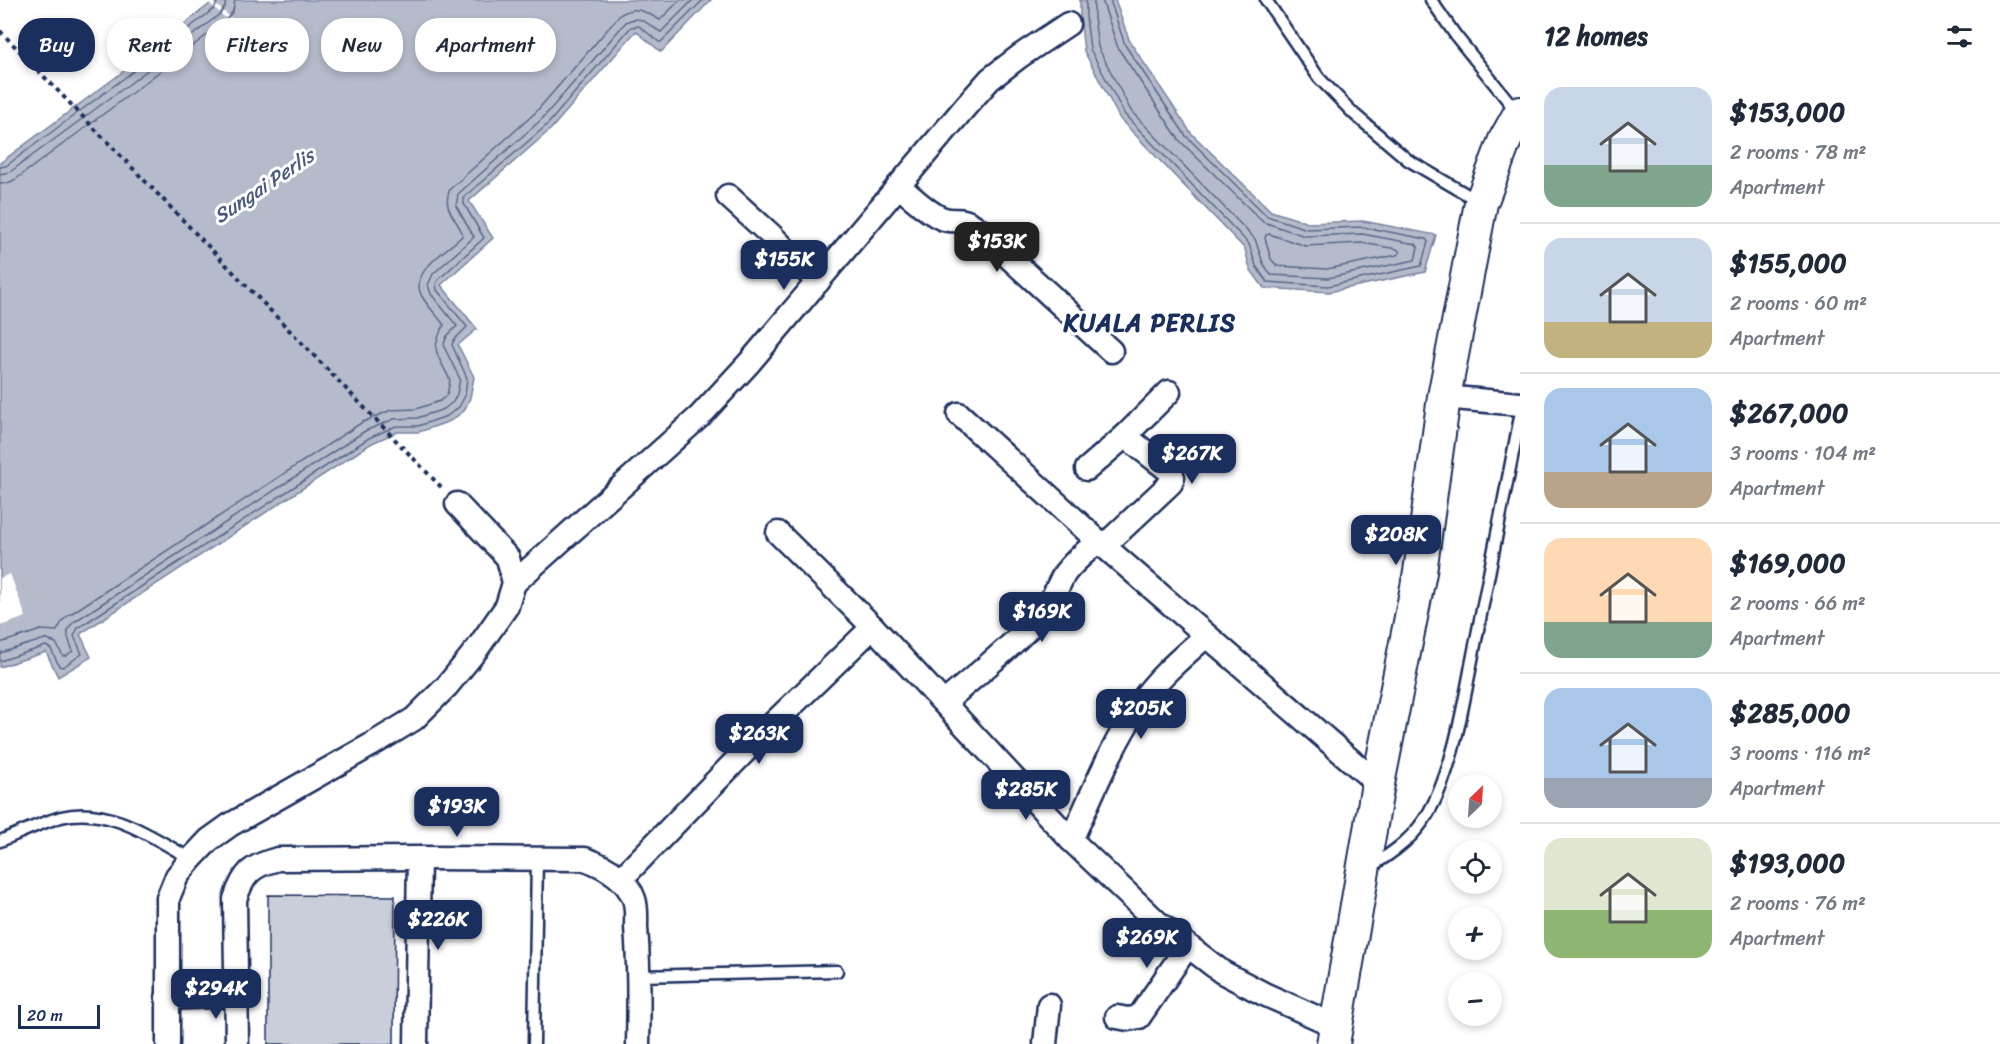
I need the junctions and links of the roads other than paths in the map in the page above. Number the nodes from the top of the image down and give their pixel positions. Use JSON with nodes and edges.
{"nodes":[{"id":1,"x":1266,"y":0,"type":"edge"},
{"id":2,"x":1431,"y":0,"type":"edge"},
{"id":3,"x":1068,"y":24,"type":"dead end"},
{"id":4,"x":1520,"y":115,"type":"edge"},
{"id":5,"x":898,"y":186,"type":"junction"},
{"id":6,"x":728,"y":195,"type":"dead end"},
{"id":7,"x":1481,"y":202,"type":"junction"},
{"id":8,"x":818,"y":282,"type":"junction"},
{"id":9,"x":1111,"y":351,"type":"dead end"},
{"id":10,"x":1169,"y":392,"type":"dead end"},
{"id":11,"x":1444,"y":397,"type":"junction"},
{"id":12,"x":1520,"y":405,"type":"edge"},
{"id":13,"x":959,"y":414,"type":"dead end"},
{"id":14,"x":1520,"y":417,"type":"edge"},
{"id":15,"x":1125,"y":436,"type":"junction"},
{"id":16,"x":1086,"y":469,"type":"dead end"},
{"id":17,"x":457,"y":504,"type":"road end"},
{"id":18,"x":778,"y":533,"type":"dead end"},
{"id":19,"x":1101,"y":544,"type":"junction"},
{"id":20,"x":514,"y":583,"type":"junction"},
{"id":21,"x":873,"y":627,"type":"junction"},
{"id":22,"x":1206,"y":636,"type":"junction"},
{"id":23,"x":944,"y":703,"type":"junction"},
{"id":24,"x":1378,"y":784,"type":"junction"},
{"id":25,"x":1071,"y":840,"type":"junction"},
{"id":26,"x":0,"y":841,"type":"edge"},
{"id":27,"x":419,"y":858,"type":"junction"},
{"id":28,"x":537,"y":858,"type":"junction"},
{"id":29,"x":190,"y":859,"type":"junction"},
{"id":30,"x":1363,"y":873,"type":"junction"},
{"id":31,"x":621,"y":879,"type":"junction"},
{"id":32,"x":1187,"y":947,"type":"junction"},
{"id":33,"x":837,"y":971,"type":"dead end"},
{"id":34,"x":640,"y":976,"type":"junction"},
{"id":35,"x":235,"y":995,"type":"junction"},
{"id":36,"x":167,"y":998,"type":"junction"},
{"id":37,"x":1049,"y":1005,"type":"dead end"},
{"id":38,"x":1117,"y":1017,"type":"dead end"},
{"id":39,"x":1334,"y":1035,"type":"edge"},
{"id":40,"x":168,"y":1044,"type":"edge"},
{"id":41,"x":237,"y":1044,"type":"edge"},
{"id":42,"x":416,"y":1044,"type":"edge"},
{"id":43,"x":534,"y":1044,"type":"edge"},
{"id":44,"x":638,"y":1044,"type":"edge"},
{"id":45,"x":1044,"y":1044,"type":"edge"}],
"edges":[{"from":1,"to":7,"type":"lane"},
{"from":2,"to":4,"type":"lane"},
{"from":3,"to":5,"type":"street"},
{"from":4,"to":7,"type":"main road"},
{"from":5,"to":8,"type":"street"},
{"from":5,"to":9,"type":"street"},
{"from":6,"to":8,"type":"street"},
{"from":7,"to":11,"type":"main road"},
{"from":8,"to":20,"type":"street"},
{"from":10,"to":15,"type":"street"},
{"from":11,"to":12,"type":"street"},
{"from":11,"to":24,"type":"main road"},
{"from":13,"to":19,"type":"street"},
{"from":14,"to":30,"type":"lane"},
{"from":15,"to":16,"type":"street"},
{"from":15,"to":19,"type":"street"},
{"from":17,"to":20,"type":"street"},
{"from":18,"to":21,"type":"street"},
{"from":19,"to":22,"type":"street"},
{"from":19,"to":23,"type":"street"},
{"from":20,"to":29,"type":"street"},
{"from":21,"to":23,"type":"street"},
{"from":21,"to":31,"type":"street"},
{"from":22,"to":24,"type":"street"},
{"from":22,"to":25,"type":"street"},
{"from":23,"to":25,"type":"street"},
{"from":24,"to":30,"type":"main road"},
{"from":25,"to":32,"type":"street"},
{"from":26,"to":29,"type":"lane"},
{"from":27,"to":28,"type":"street"},
{"from":27,"to":35,"type":"street"},
{"from":27,"to":42,"type":"street"},
{"from":28,"to":31,"type":"street"},
{"from":28,"to":43,"type":"lane"},
{"from":29,"to":36,"type":"street"},
{"from":30,"to":39,"type":"main road"},
{"from":31,"to":34,"type":"street"},
{"from":32,"to":38,"type":"street"},
{"from":32,"to":39,"type":"street"},
{"from":33,"to":34,"type":"lane"},
{"from":34,"to":44,"type":"street"},
{"from":35,"to":36,"type":"street"},
{"from":35,"to":41,"type":"street"},
{"from":36,"to":40,"type":"street"},
{"from":37,"to":45,"type":"street"}]}
